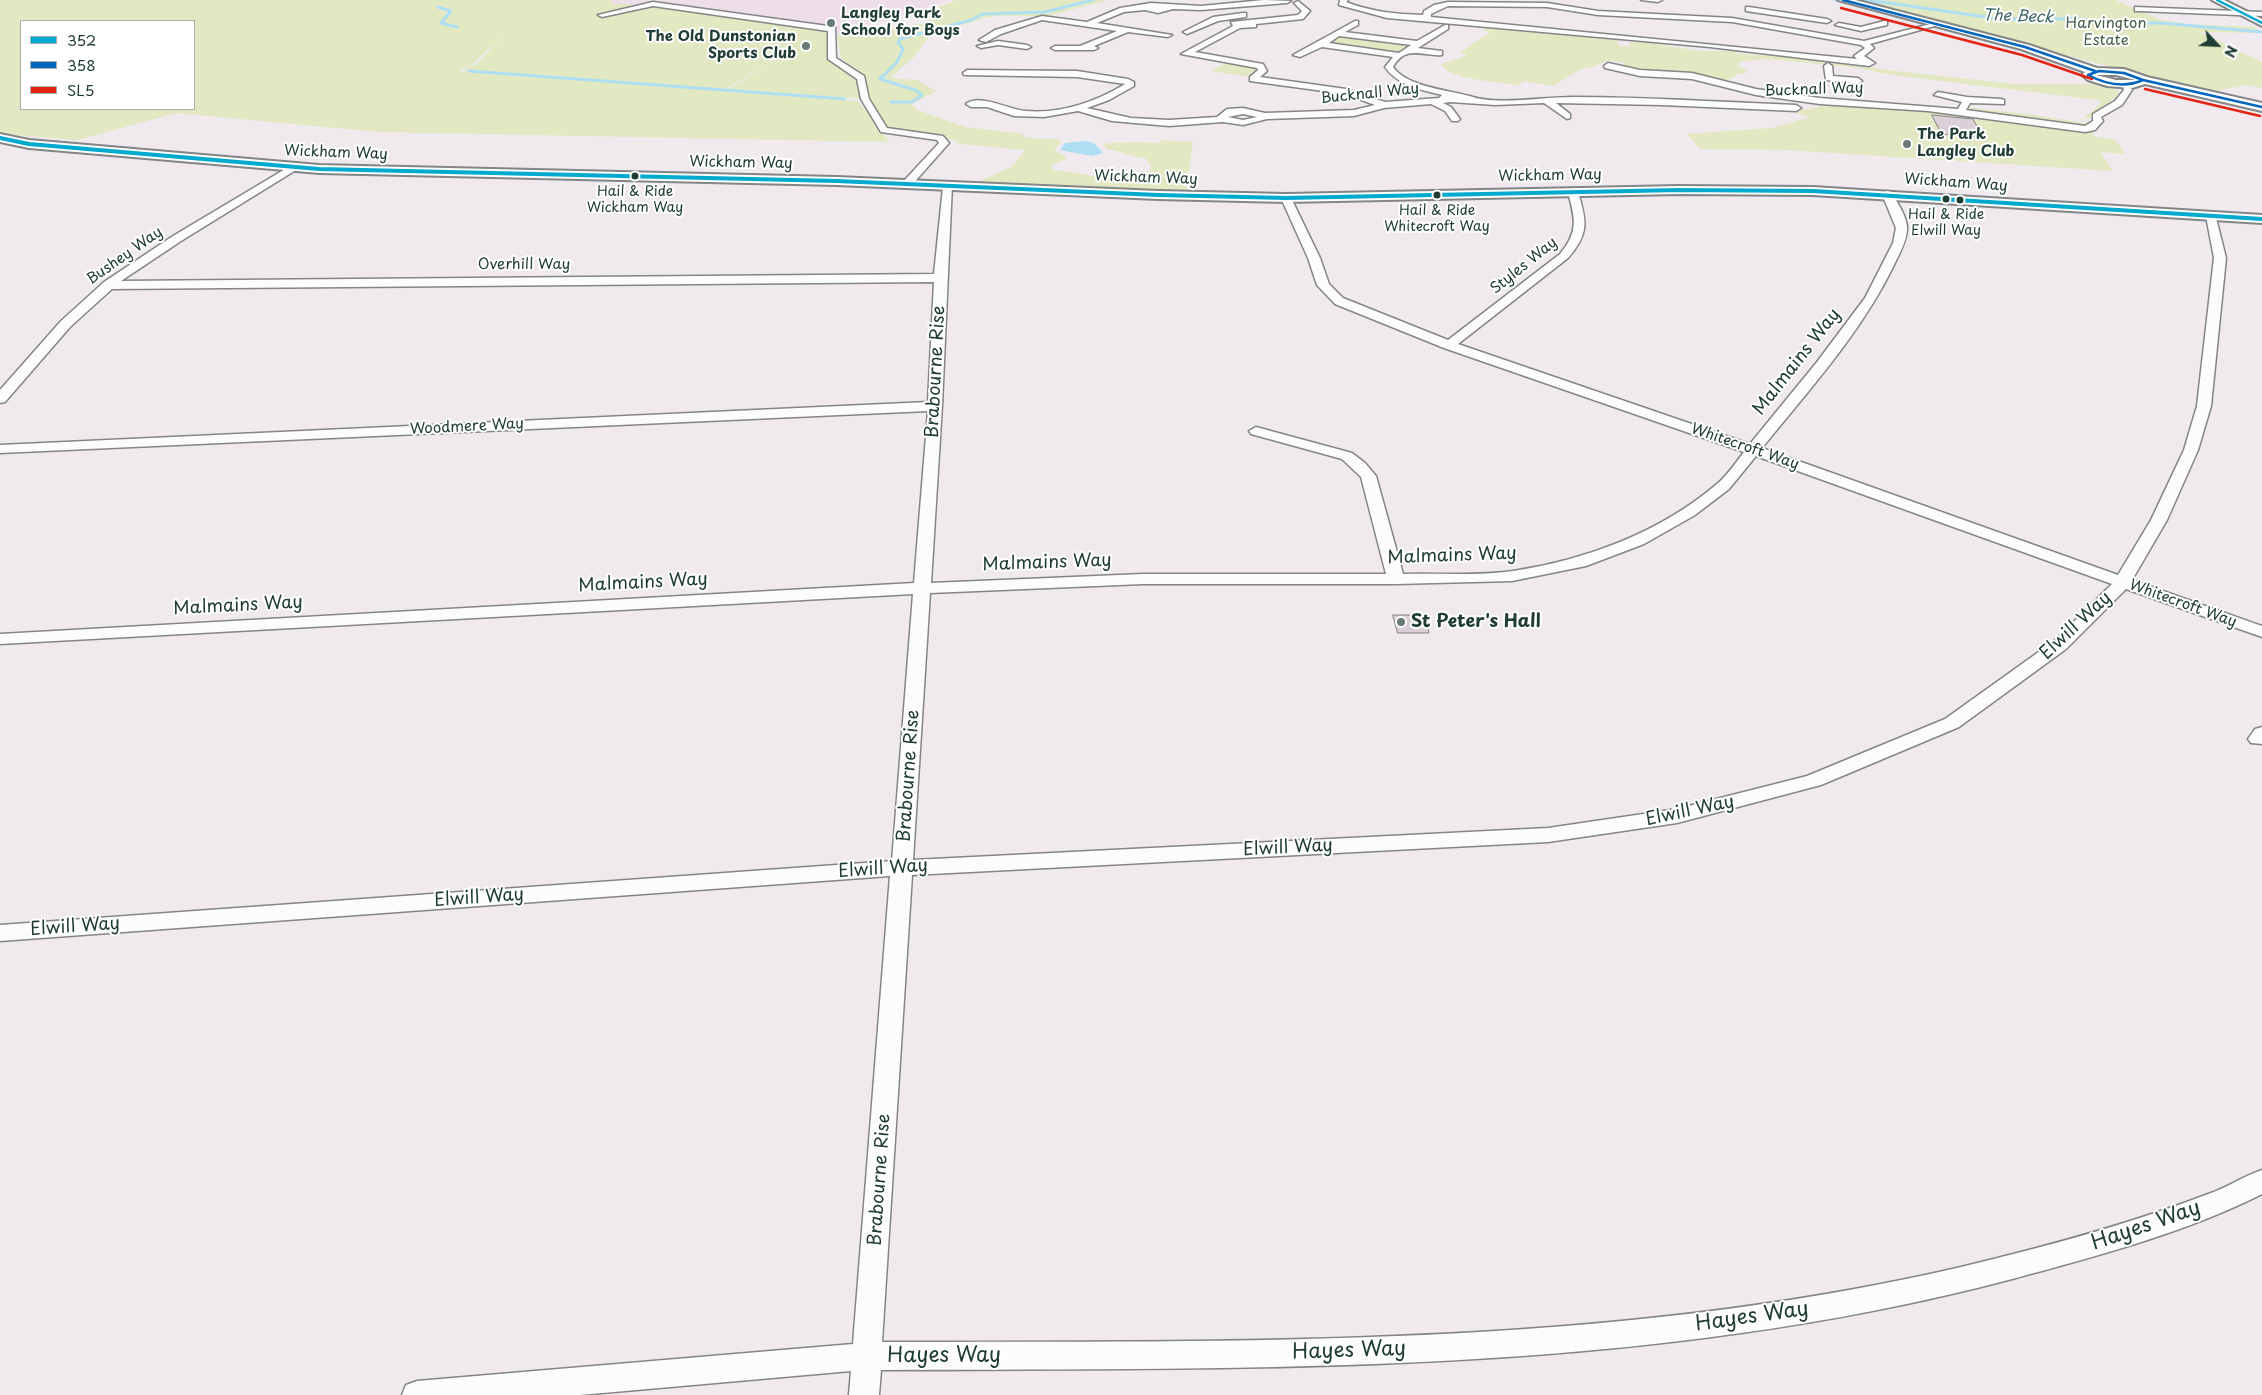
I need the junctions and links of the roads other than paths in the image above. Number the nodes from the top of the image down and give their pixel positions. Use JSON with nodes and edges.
{"nodes":[{"id":1,"x":1234,"y":0,"type":"edge"},
{"id":2,"x":1287,"y":0,"type":"edge"},
{"id":3,"x":1344,"y":0,"type":"edge"},
{"id":4,"x":1645,"y":0,"type":"edge"},
{"id":5,"x":1654,"y":0,"type":"edge"},
{"id":6,"x":1658,"y":0,"type":"edge"},
{"id":7,"x":2217,"y":0,"type":"edge"},
{"id":8,"x":1302,"y":1,"type":"edge"},
{"id":9,"x":1754,"y":1,"type":"edge"},
{"id":10,"x":1847,"y":1,"type":"edge"},
{"id":11,"x":1203,"y":2,"type":"dead end"},
{"id":12,"x":1749,"y":9,"type":"junction"},
{"id":13,"x":2138,"y":9,"type":"dead end"},
{"id":14,"x":2246,"y":13,"type":"junction"},
{"id":15,"x":602,"y":14,"type":"dead end"},
{"id":16,"x":1848,"y":14,"type":"dead end"},
{"id":17,"x":2262,"y":14,"type":"edge"},
{"id":18,"x":1673,"y":15,"type":"junction"},
{"id":19,"x":1427,"y":17,"type":"junction"},
{"id":20,"x":1222,"y":18,"type":"junction"},
{"id":21,"x":1250,"y":19,"type":"junction"},
{"id":22,"x":1732,"y":20,"type":"junction"},
{"id":23,"x":1825,"y":21,"type":"junction"},
{"id":24,"x":1089,"y":23,"type":"junction"},
{"id":25,"x":1355,"y":23,"type":"dead end"},
{"id":26,"x":1884,"y":23,"type":"dead end"},
{"id":27,"x":2262,"y":23,"type":"edge"},
{"id":28,"x":1238,"y":24,"type":"junction"},
{"id":29,"x":1938,"y":24,"type":"junction"},
{"id":30,"x":1445,"y":28,"type":"dead end"},
{"id":31,"x":1130,"y":29,"type":"junction"},
{"id":32,"x":1799,"y":30,"type":"junction"},
{"id":33,"x":1188,"y":32,"type":"dead end"},
{"id":34,"x":1762,"y":32,"type":"junction"},
{"id":35,"x":1339,"y":34,"type":"junction"},
{"id":36,"x":1168,"y":35,"type":"dead end"},
{"id":37,"x":1661,"y":42,"type":"junction"},
{"id":38,"x":1864,"y":43,"type":"junction"},
{"id":39,"x":1321,"y":44,"type":"junction"},
{"id":40,"x":1419,"y":44,"type":"junction"},
{"id":41,"x":1027,"y":47,"type":"dead end"},
{"id":42,"x":1055,"y":48,"type":"dead end"},
{"id":43,"x":1081,"y":48,"type":"junction"},
{"id":44,"x":1096,"y":48,"type":"dead end"},
{"id":45,"x":1748,"y":49,"type":"junction"},
{"id":46,"x":1409,"y":50,"type":"junction"},
{"id":47,"x":1186,"y":53,"type":"joint"},
{"id":48,"x":1440,"y":54,"type":"dead end"},
{"id":49,"x":1296,"y":55,"type":"dead end"},
{"id":50,"x":1400,"y":55,"type":"junction"},
{"id":51,"x":1230,"y":60,"type":"joint"},
{"id":52,"x":1608,"y":66,"type":"dead end"},
{"id":53,"x":1828,"y":66,"type":"dead end"},
{"id":54,"x":2095,"y":71,"type":"junction"},
{"id":55,"x":967,"y":73,"type":"dead end"},
{"id":56,"x":1253,"y":79,"type":"junction"},
{"id":57,"x":2143,"y":80,"type":"junction"},
{"id":58,"x":1244,"y":83,"type":"dead end"},
{"id":59,"x":2125,"y":84,"type":"junction"},
{"id":60,"x":1938,"y":95,"type":"dead end"},
{"id":61,"x":1863,"y":96,"type":"junction"},
{"id":62,"x":1449,"y":97,"type":"junction"},
{"id":63,"x":1968,"y":100,"type":"junction"},
{"id":64,"x":1546,"y":101,"type":"junction"},
{"id":65,"x":1820,"y":101,"type":"junction"},
{"id":66,"x":1434,"y":102,"type":"junction"},
{"id":67,"x":1671,"y":102,"type":"junction"},
{"id":68,"x":2001,"y":102,"type":"dead end"},
{"id":69,"x":970,"y":104,"type":"dead end"},
{"id":70,"x":1384,"y":104,"type":"junction"},
{"id":71,"x":2262,"y":107,"type":"edge"},
{"id":72,"x":1079,"y":108,"type":"junction"},
{"id":73,"x":1665,"y":112,"type":"dead end"},
{"id":74,"x":1961,"y":112,"type":"junction"},
{"id":75,"x":1354,"y":113,"type":"junction"},
{"id":76,"x":1567,"y":116,"type":"dead end"},
{"id":77,"x":1455,"y":119,"type":"dead end"},
{"id":78,"x":1368,"y":121,"type":"dead end"},
{"id":79,"x":0,"y":138,"type":"edge"},
{"id":80,"x":29,"y":144,"type":"junction"},
{"id":81,"x":6,"y":154,"type":"dead end"},
{"id":82,"x":292,"y":168,"type":"junction"},
{"id":83,"x":906,"y":185,"type":"junction"},
{"id":84,"x":948,"y":187,"type":"junction"},
{"id":85,"x":1572,"y":192,"type":"junction"},
{"id":86,"x":1887,"y":194,"type":"junction"},
{"id":87,"x":1286,"y":198,"type":"junction"},
{"id":88,"x":2211,"y":216,"type":"junction"},
{"id":89,"x":2262,"y":219,"type":"edge"},
{"id":90,"x":940,"y":278,"type":"junction"},
{"id":91,"x":108,"y":285,"type":"junction"},
{"id":92,"x":1449,"y":345,"type":"junction"},
{"id":93,"x":0,"y":399,"type":"edge"},
{"id":94,"x":935,"y":406,"type":"junction"},
{"id":95,"x":1256,"y":431,"type":"dead end"},
{"id":96,"x":0,"y":449,"type":"edge"},
{"id":97,"x":1754,"y":450,"type":"junction"},
{"id":98,"x":1396,"y":579,"type":"junction"},
{"id":99,"x":2122,"y":583,"type":"junction"},
{"id":100,"x":922,"y":588,"type":"junction"},
{"id":101,"x":2262,"y":632,"type":"edge"},
{"id":102,"x":0,"y":639,"type":"edge"},
{"id":103,"x":902,"y":868,"type":"junction"},
{"id":104,"x":0,"y":933,"type":"edge"},
{"id":105,"x":2262,"y":1181,"type":"edge"},
{"id":106,"x":868,"y":1356,"type":"junction"},
{"id":107,"x":417,"y":1395,"type":"edge"},
{"id":108,"x":864,"y":1395,"type":"edge"}],
"edges":[{"from":1,"to":11,"type":"street"},
{"from":2,"to":8,"type":"street"},
{"from":2,"to":24,"type":"street"},
{"from":3,"to":19,"type":"street"},
{"from":4,"to":5,"type":"street"},
{"from":5,"to":6,"type":"street"},
{"from":5,"to":18,"type":"street"},
{"from":7,"to":14,"type":"street"},
{"from":8,"to":21,"type":"street"},
{"from":9,"to":12,"type":"street"},
{"from":10,"to":29,"type":"main road"},
{"from":12,"to":22,"type":"street"},
{"from":12,"to":23,"type":"street"},
{"from":13,"to":14,"type":"street"},
{"from":14,"to":17,"type":"street"},
{"from":14,"to":27,"type":"street"},
{"from":15,"to":83,"type":"street"},
{"from":16,"to":23,"type":"street"},
{"from":18,"to":19,"type":"street"},
{"from":18,"to":22,"type":"street"},
{"from":18,"to":37,"type":"street"},
{"from":19,"to":37,"type":"street"},
{"from":20,"to":21,"type":"street"},
{"from":20,"to":28,"type":"street"},
{"from":20,"to":33,"type":"street"},
{"from":21,"to":28,"type":"street"},
{"from":22,"to":34,"type":"street"},
{"from":23,"to":26,"type":"street"},
{"from":23,"to":32,"type":"street"},
{"from":24,"to":31,"type":"street"},
{"from":24,"to":41,"type":"street"},
{"from":25,"to":35,"type":"street"},
{"from":28,"to":47,"type":"street"},
{"from":29,"to":38,"type":"street"},
{"from":29,"to":54,"type":"main road"},
{"from":30,"to":40,"type":"street"},
{"from":31,"to":36,"type":"street"},
{"from":31,"to":43,"type":"street"},
{"from":32,"to":34,"type":"street"},
{"from":32,"to":38,"type":"street"},
{"from":34,"to":45,"type":"street"},
{"from":35,"to":39,"type":"street"},
{"from":35,"to":40,"type":"street"},
{"from":37,"to":45,"type":"street"},
{"from":38,"to":45,"type":"street"},
{"from":39,"to":49,"type":"street"},
{"from":39,"to":50,"type":"street"},
{"from":40,"to":46,"type":"street"},
{"from":42,"to":43,"type":"street"},
{"from":43,"to":44,"type":"street"},
{"from":46,"to":48,"type":"street"},
{"from":46,"to":50,"type":"street"},
{"from":47,"to":51,"type":"street"},
{"from":50,"to":62,"type":"street"},
{"from":51,"to":56,"type":"street"},
{"from":52,"to":65,"type":"street"},
{"from":53,"to":61,"type":"street"},
{"from":54,"to":57,"type":"main road"},
{"from":54,"to":59,"type":"main road"},
{"from":55,"to":72,"type":"street"},
{"from":56,"to":58,"type":"street"},
{"from":56,"to":70,"type":"street"},
{"from":57,"to":59,"type":"main road"},
{"from":57,"to":71,"type":"main road"},
{"from":59,"to":74,"type":"street","name":"Bucknall Way"},
{"from":60,"to":63,"type":"street"},
{"from":61,"to":65,"type":"street","name":"Bucknall Way"},
{"from":61,"to":74,"type":"street","name":"Bucknall Way"},
{"from":62,"to":64,"type":"street","name":"Bucknall Way"},
{"from":62,"to":66,"type":"street","name":"Bucknall Way"},
{"from":63,"to":68,"type":"street"},
{"from":63,"to":74,"type":"street"},
{"from":64,"to":67,"type":"street","name":"Bucknall Way"},
{"from":64,"to":76,"type":"street"},
{"from":65,"to":67,"type":"street","name":"Bucknall Way"},
{"from":66,"to":70,"type":"street","name":"Bucknall Way"},
{"from":66,"to":77,"type":"street"},
{"from":67,"to":73,"type":"street"},
{"from":69,"to":72,"type":"street"},
{"from":70,"to":75,"type":"street","name":"Bucknall Way"},
{"from":72,"to":75,"type":"street","name":"Bucknall Way"},
{"from":75,"to":78,"type":"street"},
{"from":79,"to":80,"type":"street","name":"Wickham Way"},
{"from":80,"to":81,"type":"street"},
{"from":80,"to":82,"type":"street","name":"Wickham Way"},
{"from":82,"to":83,"type":"street","name":"Wickham Way"},
{"from":82,"to":91,"type":"street","name":"Bushey Way"},
{"from":83,"to":84,"type":"street","name":"Wickham Way"},
{"from":84,"to":87,"type":"street","name":"Wickham Way"},
{"from":84,"to":90,"type":"street","name":"Brabourne Rise"},
{"from":85,"to":86,"type":"street","name":"Wickham Way"},
{"from":85,"to":87,"type":"street","name":"Wickham Way"},
{"from":85,"to":92,"type":"street","name":"Styles Way"},
{"from":86,"to":88,"type":"street","name":"Wickham Way"},
{"from":86,"to":97,"type":"street","name":"Malmains Way"},
{"from":87,"to":92,"type":"street","name":"Whitecroft Way"},
{"from":88,"to":89,"type":"street","name":"Wickham Way"},
{"from":88,"to":99,"type":"street","name":"Elwill Way"},
{"from":90,"to":91,"type":"street","name":"Overhill Way"},
{"from":90,"to":94,"type":"street","name":"Brabourne Rise"},
{"from":91,"to":93,"type":"street","name":"Bushey Way"},
{"from":92,"to":97,"type":"street","name":"Whitecroft Way"},
{"from":94,"to":96,"type":"street","name":"Woodmere Way"},
{"from":94,"to":100,"type":"street","name":"Brabourne Rise"},
{"from":95,"to":98,"type":"street"},
{"from":97,"to":98,"type":"street","name":"Malmains Way"},
{"from":97,"to":99,"type":"street","name":"Whitecroft Way"},
{"from":98,"to":100,"type":"street","name":"Malmains Way"},
{"from":99,"to":101,"type":"street","name":"Whitecroft Way"},
{"from":99,"to":103,"type":"street","name":"Elwill Way"},
{"from":100,"to":102,"type":"street","name":"Malmains Way"},
{"from":100,"to":103,"type":"street","name":"Brabourne Rise"},
{"from":103,"to":104,"type":"street","name":"Elwill Way"},
{"from":103,"to":106,"type":"street","name":"Brabourne Rise"},
{"from":105,"to":106,"type":"street","name":"Hayes Way"},
{"from":106,"to":107,"type":"street","name":"Hayes Way"},
{"from":106,"to":108,"type":"street","name":"Brabourne Rise"}]}
